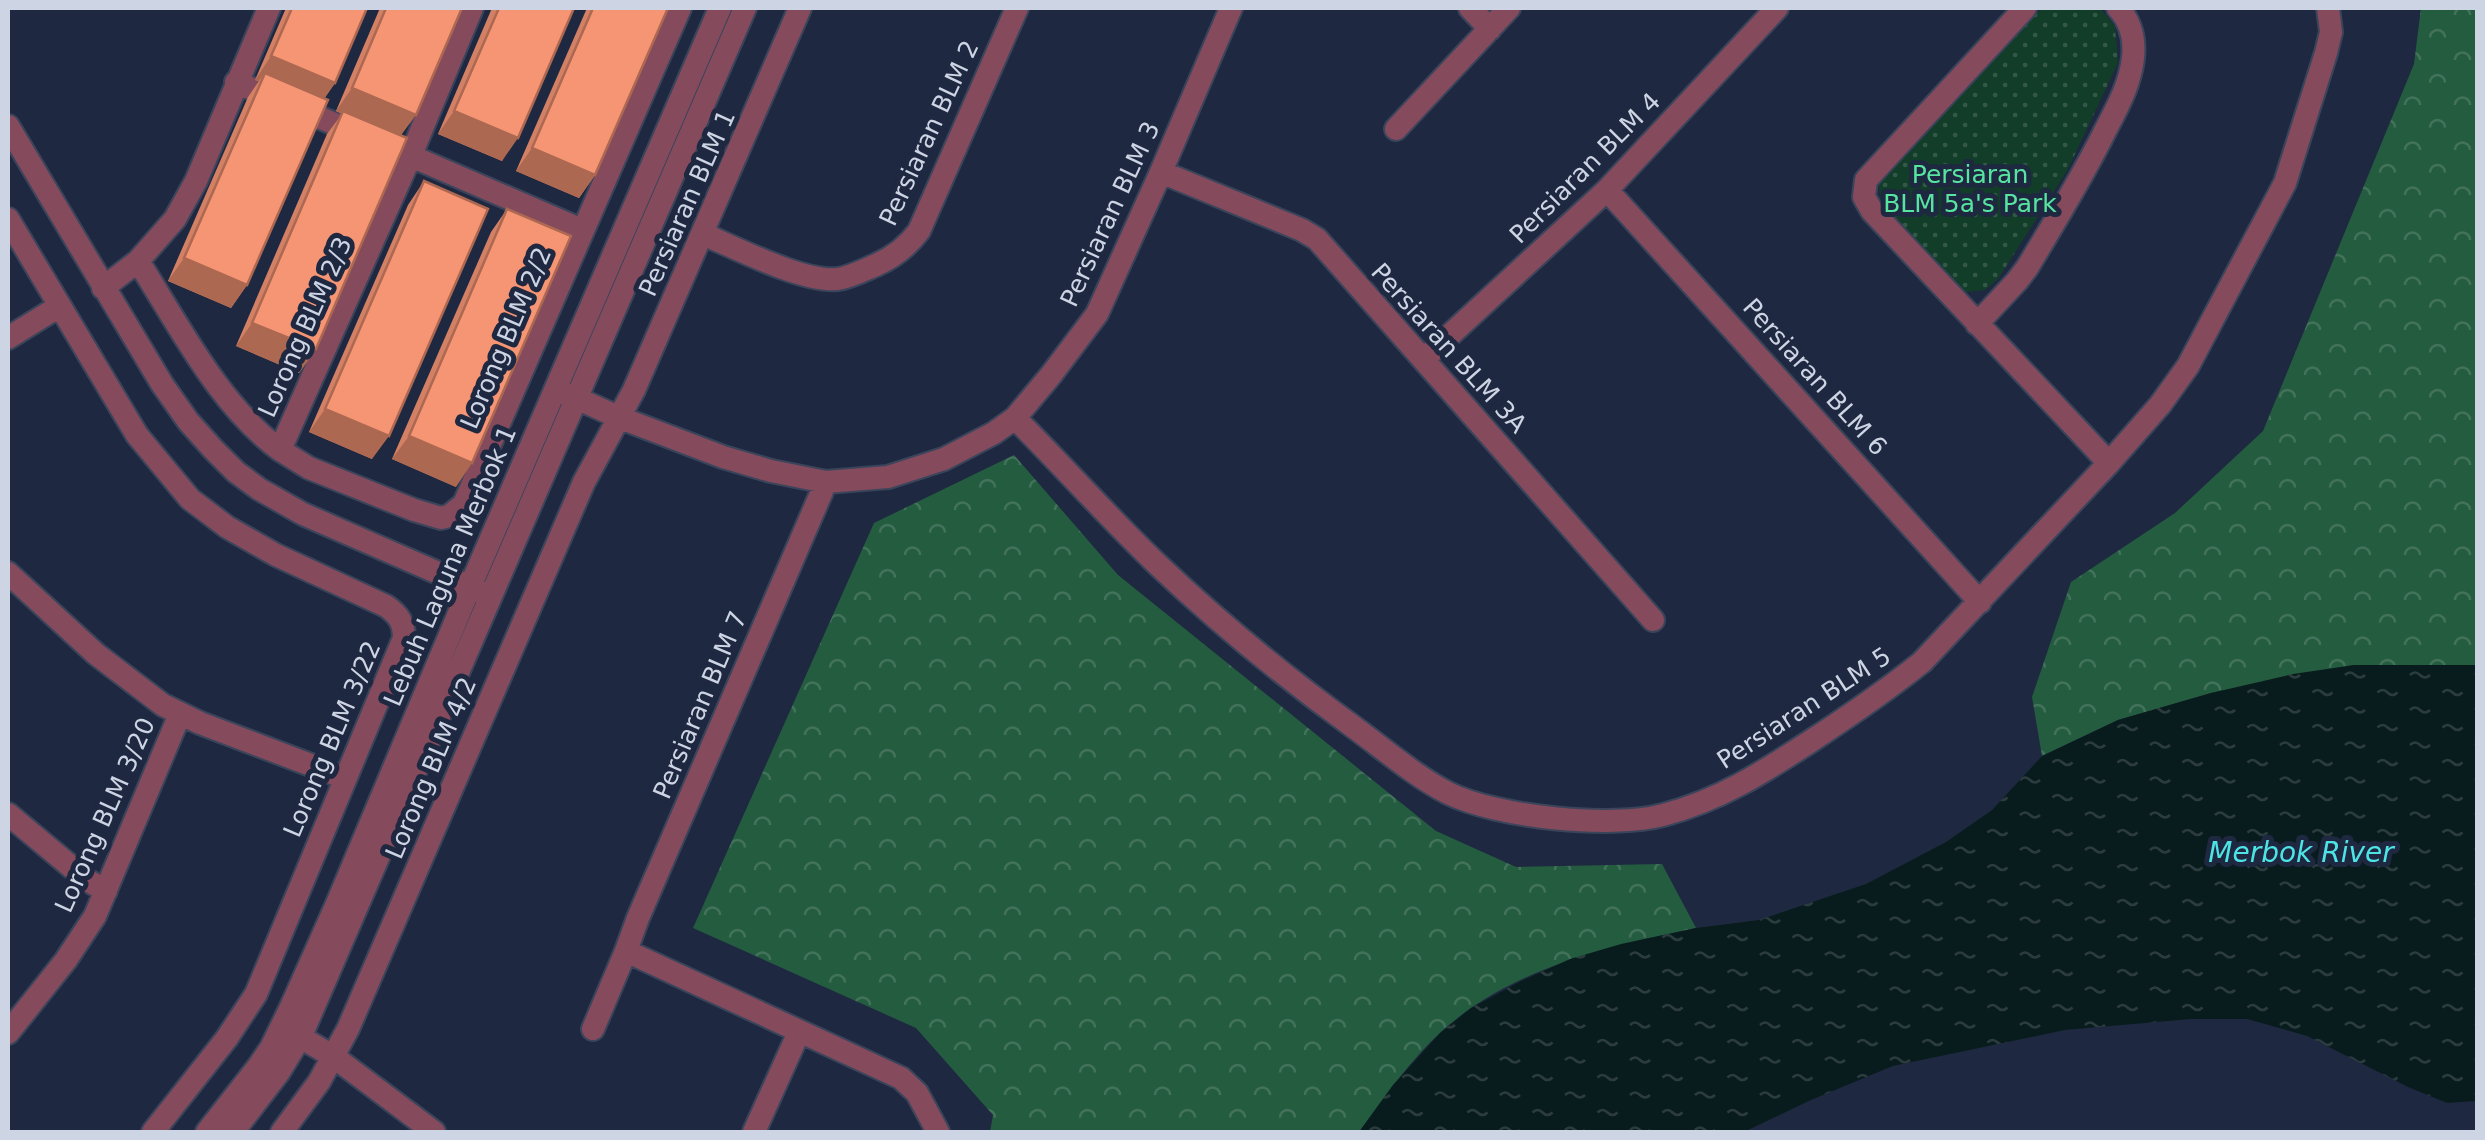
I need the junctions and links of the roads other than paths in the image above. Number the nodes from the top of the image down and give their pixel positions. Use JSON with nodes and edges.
{"nodes":[{"id":1,"x":269,"y":8,"type":"edge"},
{"id":2,"x":472,"y":8,"type":"edge"},
{"id":3,"x":680,"y":8,"type":"edge"},
{"id":4,"x":720,"y":8,"type":"edge"},
{"id":5,"x":745,"y":8,"type":"edge"},
{"id":6,"x":800,"y":8,"type":"edge"},
{"id":7,"x":1017,"y":8,"type":"edge"},
{"id":8,"x":1231,"y":8,"type":"edge"},
{"id":9,"x":1470,"y":8,"type":"edge"},
{"id":10,"x":1509,"y":8,"type":"edge"},
{"id":11,"x":1777,"y":8,"type":"edge"},
{"id":12,"x":2026,"y":8,"type":"edge"},
{"id":13,"x":2118,"y":8,"type":"edge"},
{"id":14,"x":2328,"y":8,"type":"edge"},
{"id":15,"x":1490,"y":29,"type":"junction"},
{"id":16,"x":236,"y":82,"type":"junction"},
{"id":17,"x":8,"y":127,"type":"edge"},
{"id":18,"x":1396,"y":129,"type":"dead end"},
{"id":19,"x":411,"y":156,"type":"junction"},
{"id":20,"x":1161,"y":172,"type":"junction"},
{"id":21,"x":1608,"y":190,"type":"junction"},
{"id":22,"x":8,"y":219,"type":"edge"},
{"id":23,"x":582,"y":230,"type":"junction"},
{"id":24,"x":703,"y":234,"type":"junction"},
{"id":25,"x":138,"y":261,"type":"junction"},
{"id":26,"x":103,"y":288,"type":"junction"},
{"id":27,"x":58,"y":306,"type":"junction"},
{"id":28,"x":1977,"y":324,"type":"junction"},
{"id":29,"x":8,"y":338,"type":"edge"},
{"id":30,"x":1424,"y":358,"type":"junction"},
{"id":31,"x":566,"y":393,"type":"junction"},
{"id":32,"x":618,"y":417,"type":"junction"},
{"id":33,"x":1015,"y":418,"type":"junction"},
{"id":34,"x":280,"y":450,"type":"junction"},
{"id":35,"x":2109,"y":463,"type":"junction"},
{"id":36,"x":826,"y":482,"type":"junction"},
{"id":37,"x":8,"y":573,"type":"edge"},
{"id":38,"x":480,"y":591,"type":"junction"},
{"id":39,"x":1980,"y":602,"type":"junction"},
{"id":40,"x":1653,"y":620,"type":"dead end"},
{"id":41,"x":180,"y":714,"type":"junction"},
{"id":42,"x":345,"y":778,"type":"junction"},
{"id":43,"x":8,"y":814,"type":"edge"},
{"id":44,"x":106,"y":891,"type":"junction"},
{"id":45,"x":626,"y":951,"type":"junction"},
{"id":46,"x":592,"y":1029,"type":"dead end"},
{"id":47,"x":291,"y":1032,"type":"junction"},
{"id":48,"x":798,"y":1032,"type":"junction"},
{"id":49,"x":8,"y":1033,"type":"edge"},
{"id":50,"x":334,"y":1057,"type":"junction"},
{"id":51,"x":153,"y":1132,"type":"edge"},
{"id":52,"x":206,"y":1132,"type":"edge"},
{"id":53,"x":233,"y":1132,"type":"edge"},
{"id":54,"x":282,"y":1132,"type":"edge"},
{"id":55,"x":434,"y":1132,"type":"edge"},
{"id":56,"x":754,"y":1132,"type":"edge"},
{"id":57,"x":938,"y":1132,"type":"edge"}],
"edges":[{"from":1,"to":16,"type":"street"},
{"from":2,"to":19,"type":"street","name":"Lorong BLM 2/3"},
{"from":3,"to":23,"type":"street","name":"Lorong BLM 2/2"},
{"from":4,"to":31,"type":"street","name":"Lebuh Laguna Merbok 1"},
{"from":5,"to":31,"type":"street","name":"Lebuh Laguna Merbok 1"},
{"from":6,"to":24,"type":"street","name":"Persiaran BLM 1"},
{"from":7,"to":24,"type":"street","name":"Persiaran BLM 2"},
{"from":8,"to":20,"type":"street","name":"Persiaran BLM 3"},
{"from":9,"to":15,"type":"street"},
{"from":10,"to":15,"type":"street"},
{"from":11,"to":21,"type":"street","name":"Persiaran BLM 4"},
{"from":12,"to":28,"type":"street"},
{"from":13,"to":28,"type":"street"},
{"from":14,"to":35,"type":"street","name":"Persiaran BLM 5"},
{"from":15,"to":18,"type":"street"},
{"from":16,"to":19,"type":"street"},
{"from":16,"to":25,"type":"street"},
{"from":17,"to":26,"type":"street"},
{"from":19,"to":23,"type":"street"},
{"from":19,"to":34,"type":"street","name":"Lorong BLM 2/3"},
{"from":20,"to":30,"type":"street","name":"Persiaran BLM 3A"},
{"from":20,"to":33,"type":"street","name":"Persiaran BLM 3"},
{"from":21,"to":30,"type":"street","name":"Persiaran BLM 4"},
{"from":21,"to":39,"type":"street","name":"Persiaran BLM 6"},
{"from":22,"to":27,"type":"street"},
{"from":23,"to":34,"type":"street","name":"Lorong BLM 2/2"},
{"from":24,"to":32,"type":"street","name":"Persiaran BLM 1"},
{"from":25,"to":26,"type":"street"},
{"from":25,"to":34,"type":"street","name":"Lorong BLM 2/3"},
{"from":26,"to":38,"type":"street"},
{"from":27,"to":29,"type":"street"},
{"from":27,"to":42,"type":"street","name":"Lorong BLM 3/22"},
{"from":28,"to":35,"type":"street"},
{"from":30,"to":40,"type":"street","name":"Persiaran BLM 3A"},
{"from":31,"to":32,"type":"street","name":"Persiaran BLM 3"},
{"from":31,"to":38,"type":"street","name":"Lebuh Laguna Merbok 1"},
{"from":32,"to":36,"type":"street","name":"Persiaran BLM 3"},
{"from":32,"to":50,"type":"street","name":"Lorong BLM 4/2"},
{"from":33,"to":36,"type":"street","name":"Persiaran BLM 3"},
{"from":33,"to":39,"type":"street","name":"Persiaran BLM 5"},
{"from":35,"to":39,"type":"street","name":"Persiaran BLM 5"},
{"from":36,"to":45,"type":"street","name":"Persiaran BLM 7"},
{"from":37,"to":41,"type":"street"},
{"from":38,"to":47,"type":"street","name":"Lebuh Laguna Merbok 1"},
{"from":41,"to":42,"type":"street"},
{"from":41,"to":44,"type":"street","name":"Lorong BLM 3/20"},
{"from":42,"to":51,"type":"street","name":"Lorong BLM 3/22"},
{"from":43,"to":44,"type":"street"},
{"from":44,"to":49,"type":"street","name":"Lorong BLM 3/20"},
{"from":45,"to":46,"type":"street","name":"Persiaran BLM 7"},
{"from":45,"to":48,"type":"street"},
{"from":47,"to":50,"type":"street"},
{"from":47,"to":52,"type":"street","name":"Lebuh Laguna Merbok 1"},
{"from":47,"to":53,"type":"street","name":"Lebuh Laguna Merbok 1"},
{"from":48,"to":56,"type":"street"},
{"from":48,"to":57,"type":"street"},
{"from":50,"to":54,"type":"street","name":"Lorong BLM 4/2"},
{"from":50,"to":55,"type":"street"}]}
